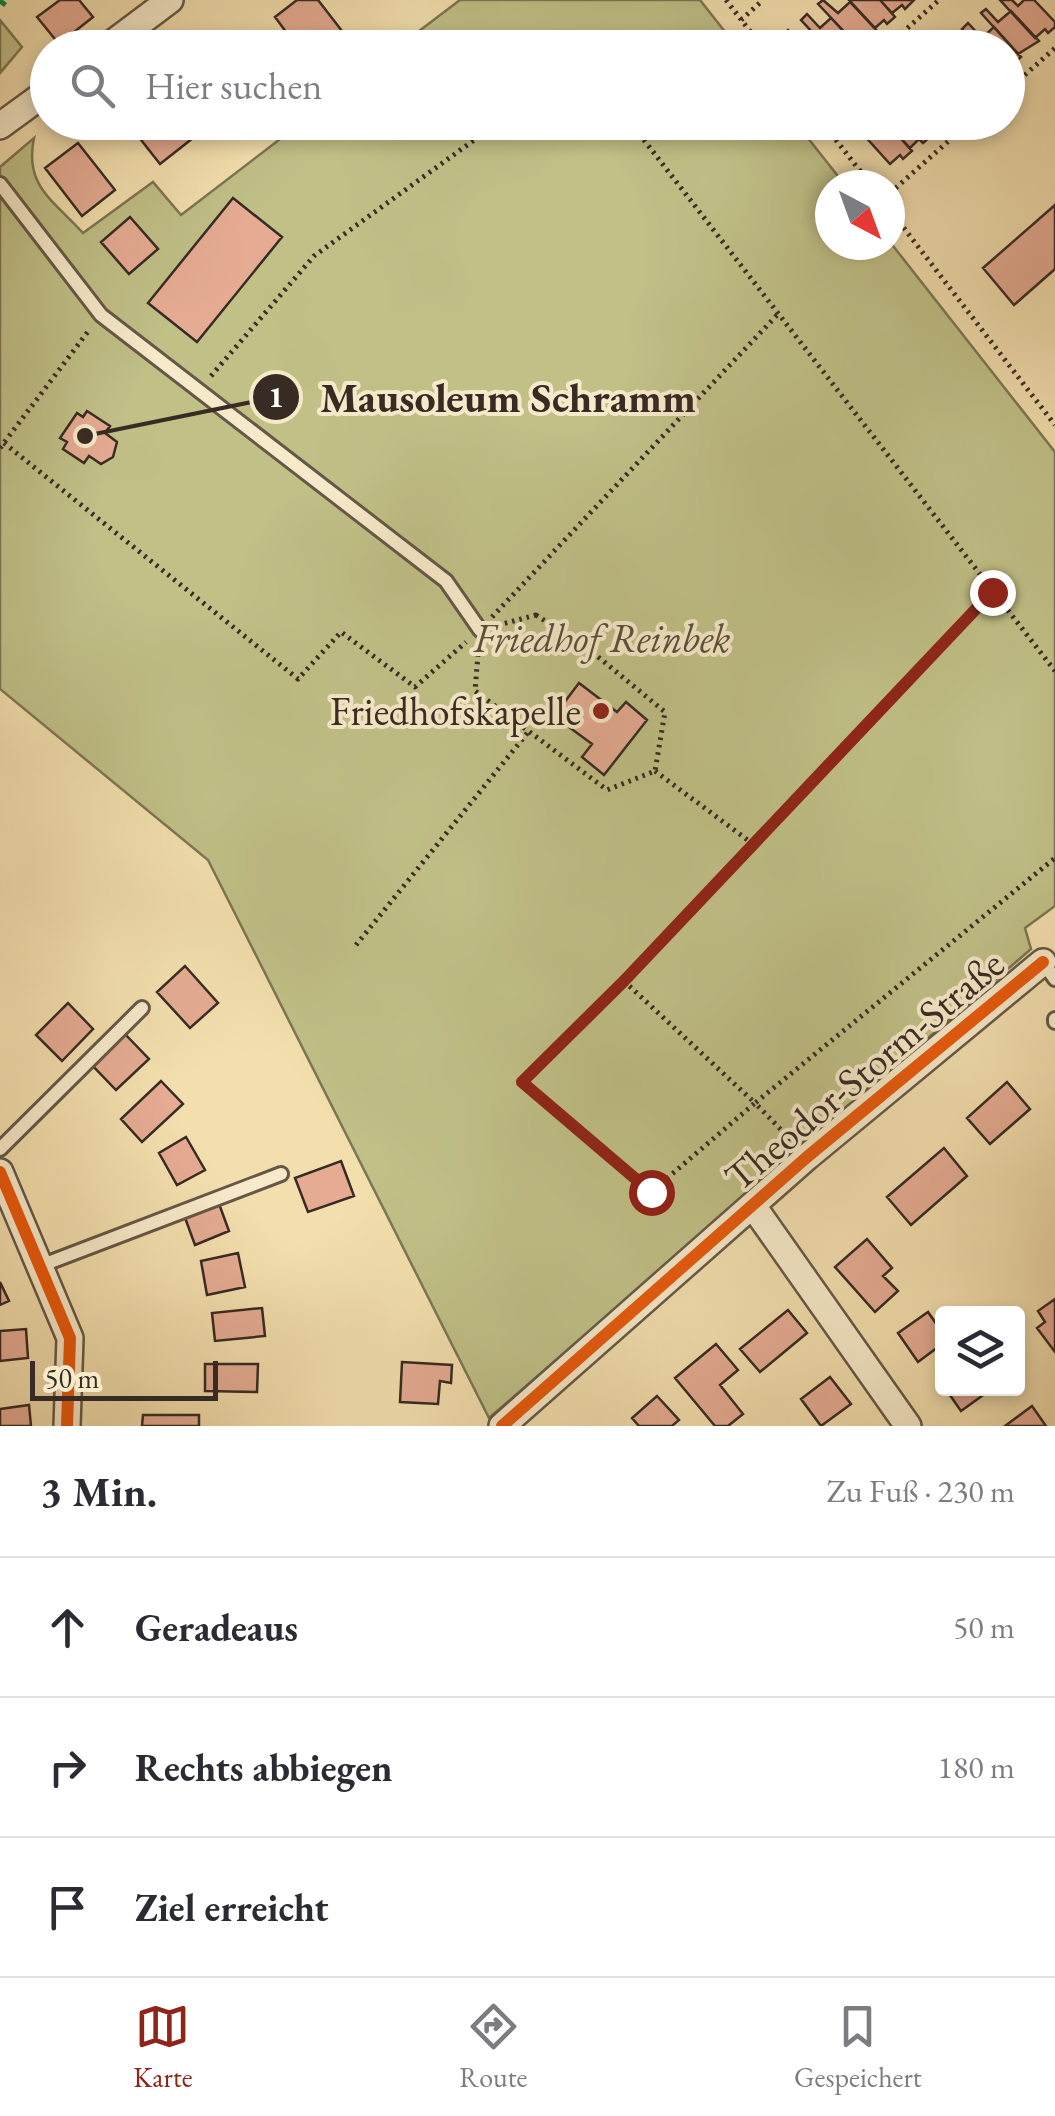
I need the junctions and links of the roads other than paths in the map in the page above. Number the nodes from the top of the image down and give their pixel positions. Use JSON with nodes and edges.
{"nodes":[{"id":1,"x":170,"y":0,"type":"edge"},
{"id":2,"x":130,"y":30,"type":"edge"},
{"id":3,"x":30,"y":104,"type":"edge"},
{"id":4,"x":0,"y":126,"type":"edge"},
{"id":5,"x":0,"y":184,"type":"edge"},
{"id":6,"x":480,"y":630,"type":"road end"},
{"id":7,"x":1049,"y":971,"type":"edge"},
{"id":8,"x":142,"y":1008,"type":"dead end"},
{"id":9,"x":0,"y":1149,"type":"edge"},
{"id":10,"x":0,"y":1172,"type":"edge"},
{"id":11,"x":281,"y":1174,"type":"dead end"},
{"id":12,"x":753,"y":1206,"type":"junction"},
{"id":13,"x":40,"y":1266,"type":"junction"},
{"id":14,"x":68,"y":1426,"type":"edge"},
{"id":15,"x":502,"y":1426,"type":"edge"},
{"id":16,"x":908,"y":1426,"type":"edge"}],
"edges":[{"from":1,"to":2,"type":"street"},
{"from":3,"to":4,"type":"street"},
{"from":5,"to":6,"type":"lane"},
{"from":7,"to":12,"type":"street","name":"Theodor-Storm-Straße"},
{"from":8,"to":9,"type":"lane"},
{"from":10,"to":13,"type":"street"},
{"from":11,"to":13,"type":"lane"},
{"from":12,"to":15,"type":"street","name":"Theodor-Storm-Straße"},
{"from":12,"to":16,"type":"street"},
{"from":13,"to":14,"type":"street"}]}
